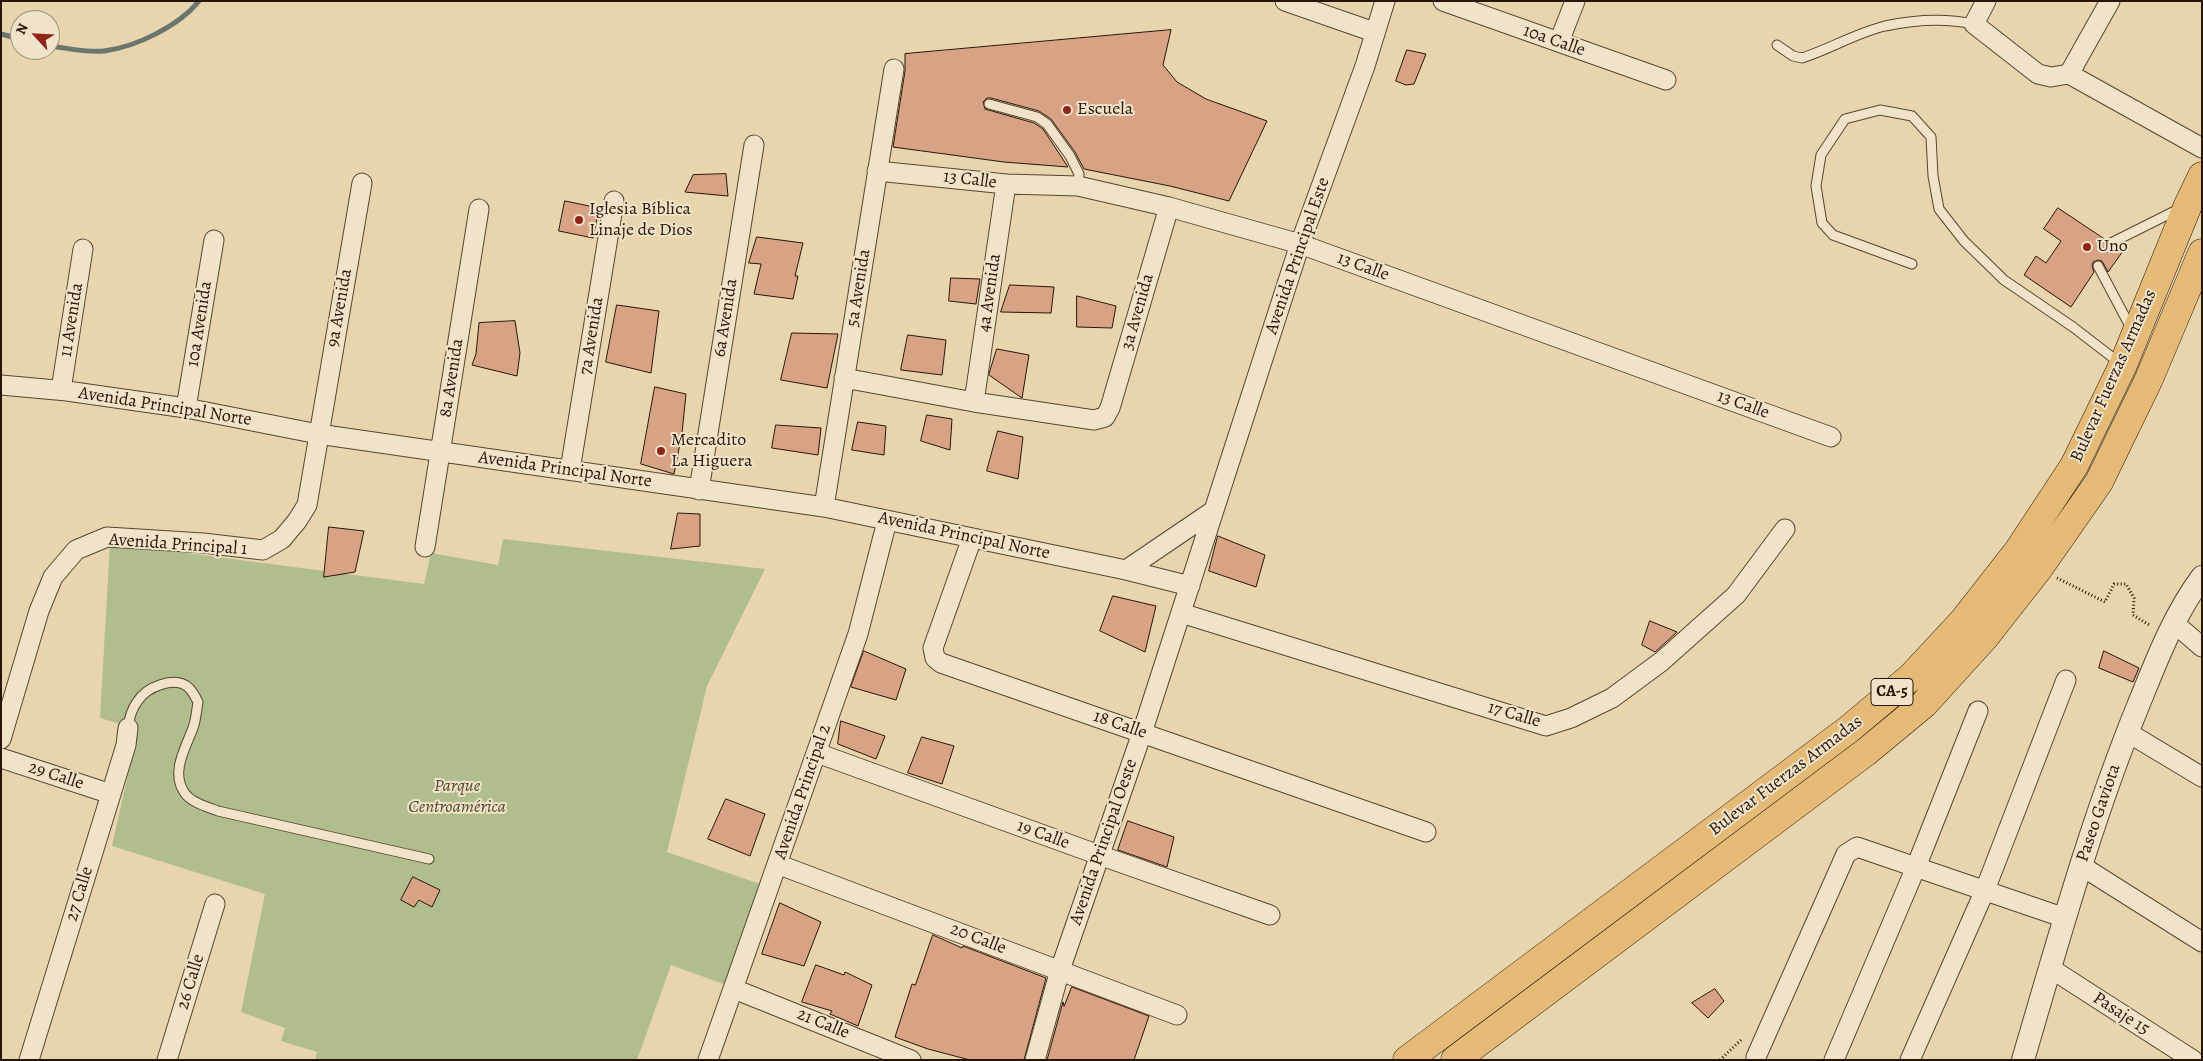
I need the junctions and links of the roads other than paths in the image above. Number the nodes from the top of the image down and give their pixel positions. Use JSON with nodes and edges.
{"nodes":[{"id":1,"x":1285,"y":1,"type":"edge"},
{"id":2,"x":1385,"y":1,"type":"edge"},
{"id":3,"x":1575,"y":1,"type":"edge"},
{"id":4,"x":1986,"y":1,"type":"edge"},
{"id":5,"x":2110,"y":1,"type":"edge"},
{"id":6,"x":1446,"y":2,"type":"edge"},
{"id":7,"x":1974,"y":24,"type":"junction"},
{"id":8,"x":1374,"y":32,"type":"junction"},
{"id":9,"x":1559,"y":42,"type":"junction"},
{"id":10,"x":1777,"y":45,"type":"dead end"},
{"id":11,"x":894,"y":69,"type":"dead end"},
{"id":12,"x":2069,"y":74,"type":"junction"},
{"id":13,"x":1666,"y":80,"type":"dead end"},
{"id":14,"x":989,"y":104,"type":"dead end"},
{"id":15,"x":754,"y":145,"type":"dead end"},
{"id":16,"x":2202,"y":148,"type":"edge"},
{"id":17,"x":877,"y":171,"type":"junction"},
{"id":18,"x":2202,"y":176,"type":"edge"},
{"id":19,"x":362,"y":183,"type":"dead end"},
{"id":20,"x":1006,"y":184,"type":"junction"},
{"id":21,"x":1078,"y":186,"type":"junction"},
{"id":22,"x":614,"y":201,"type":"dead end"},
{"id":23,"x":2188,"y":205,"type":"junction"},
{"id":24,"x":1169,"y":207,"type":"junction"},
{"id":25,"x":479,"y":209,"type":"dead end"},
{"id":26,"x":214,"y":240,"type":"dead end"},
{"id":27,"x":2111,"y":243,"type":"dead end"},
{"id":28,"x":1300,"y":244,"type":"junction"},
{"id":29,"x":83,"y":249,"type":"dead end"},
{"id":30,"x":2202,"y":252,"type":"edge"},
{"id":31,"x":1912,"y":264,"type":"dead end"},
{"id":32,"x":2098,"y":266,"type":"dead end"},
{"id":33,"x":2135,"y":336,"type":"junction"},
{"id":34,"x":2123,"y":366,"type":"junction"},
{"id":35,"x":844,"y":378,"type":"junction"},
{"id":36,"x":1,"y":385,"type":"edge"},
{"id":37,"x":61,"y":390,"type":"junction"},
{"id":38,"x":974,"y":402,"type":"junction"},
{"id":39,"x":186,"y":408,"type":"junction"},
{"id":40,"x":318,"y":434,"type":"junction"},
{"id":41,"x":1831,"y":436,"type":"dead end"},
{"id":42,"x":440,"y":452,"type":"junction"},
{"id":43,"x":570,"y":470,"type":"junction"},
{"id":44,"x":699,"y":490,"type":"junction"},
{"id":45,"x":824,"y":507,"type":"junction"},
{"id":46,"x":1213,"y":511,"type":"junction"},
{"id":47,"x":887,"y":521,"type":"junction"},
{"id":48,"x":1785,"y":529,"type":"dead end"},
{"id":49,"x":972,"y":538,"type":"junction"},
{"id":50,"x":424,"y":547,"type":"dead end"},
{"id":51,"x":1126,"y":570,"type":"junction"},
{"id":52,"x":2202,"y":577,"type":"edge"},
{"id":53,"x":1190,"y":586,"type":"junction"},
{"id":54,"x":1181,"y":613,"type":"junction"},
{"id":55,"x":2170,"y":629,"type":"junction"},
{"id":56,"x":2202,"y":647,"type":"edge"},
{"id":57,"x":2066,"y":680,"type":"dead end"},
{"id":58,"x":1978,"y":711,"type":"dead end"},
{"id":59,"x":128,"y":728,"type":"joint"},
{"id":60,"x":2128,"y":732,"type":"junction"},
{"id":61,"x":1142,"y":733,"type":"junction"},
{"id":62,"x":1,"y":739,"type":"edge"},
{"id":63,"x":817,"y":753,"type":"junction"},
{"id":64,"x":1,"y":758,"type":"edge"},
{"id":65,"x":2202,"y":777,"type":"edge"},
{"id":66,"x":112,"y":794,"type":"junction"},
{"id":67,"x":1426,"y":832,"type":"dead end"},
{"id":68,"x":1099,"y":855,"type":"junction"},
{"id":69,"x":429,"y":859,"type":"dead end"},
{"id":70,"x":777,"y":864,"type":"junction"},
{"id":71,"x":2080,"y":865,"type":"junction"},
{"id":72,"x":1916,"y":867,"type":"junction"},
{"id":73,"x":1985,"y":890,"type":"junction"},
{"id":74,"x":215,"y":904,"type":"dead end"},
{"id":75,"x":1270,"y":914,"type":"dead end"},
{"id":76,"x":2065,"y":918,"type":"junction"},
{"id":77,"x":2202,"y":942,"type":"edge"},
{"id":78,"x":2050,"y":968,"type":"junction"},
{"id":79,"x":1060,"y":970,"type":"junction"},
{"id":80,"x":734,"y":989,"type":"junction"},
{"id":81,"x":1177,"y":1016,"type":"dead end"},
{"id":82,"x":1756,"y":1057,"type":"dead end"},
{"id":83,"x":28,"y":1060,"type":"edge"},
{"id":84,"x":167,"y":1060,"type":"edge"},
{"id":85,"x":708,"y":1060,"type":"edge"},
{"id":86,"x":911,"y":1060,"type":"edge"},
{"id":87,"x":1035,"y":1060,"type":"edge"},
{"id":88,"x":1408,"y":1060,"type":"edge"},
{"id":89,"x":1455,"y":1060,"type":"edge"},
{"id":90,"x":1834,"y":1060,"type":"edge"},
{"id":91,"x":1910,"y":1060,"type":"edge"},
{"id":92,"x":2022,"y":1060,"type":"edge"},
{"id":93,"x":2193,"y":1060,"type":"edge"}],
"edges":[{"from":1,"to":8,"type":"street"},
{"from":2,"to":8,"type":"street","name":"Avenida Principal Este"},
{"from":3,"to":9,"type":"street"},
{"from":4,"to":7,"type":"street"},
{"from":5,"to":12,"type":"street"},
{"from":6,"to":9,"type":"street","name":"10a Calle"},
{"from":7,"to":10,"type":"lane"},
{"from":7,"to":12,"type":"street"},
{"from":8,"to":28,"type":"street","name":"Avenida Principal Este"},
{"from":9,"to":13,"type":"street","name":"10a Calle"},
{"from":11,"to":17,"type":"street","name":"5a Avenida"},
{"from":12,"to":16,"type":"street"},
{"from":14,"to":21,"type":"lane"},
{"from":15,"to":44,"type":"street","name":"6a Avenida"},
{"from":17,"to":20,"type":"street","name":"13 Calle"},
{"from":17,"to":35,"type":"street","name":"5a Avenida"},
{"from":18,"to":23,"type":"highway","name":"Bulevar Fuerzas Armadas","number":"CA-5"},
{"from":19,"to":40,"type":"street","name":"9a Avenida"},
{"from":20,"to":21,"type":"street","name":"13 Calle"},
{"from":20,"to":38,"type":"street","name":"4a Avenida"},
{"from":21,"to":24,"type":"street","name":"13 Calle"},
{"from":22,"to":43,"type":"street","name":"7a Avenida"},
{"from":23,"to":27,"type":"lane"},
{"from":23,"to":33,"type":"highway","name":"Bulevar Fuerzas Armadas","number":"CA-5"},
{"from":24,"to":28,"type":"street","name":"13 Calle"},
{"from":24,"to":38,"type":"street","name":"3a Avenida"},
{"from":25,"to":42,"type":"street","name":"8a Avenida"},
{"from":26,"to":39,"type":"street","name":"10a Avenida"},
{"from":28,"to":41,"type":"street","name":"13 Calle"},
{"from":28,"to":46,"type":"street","name":"Avenida Principal Este"},
{"from":29,"to":37,"type":"street","name":"11 Avenida"},
{"from":30,"to":89,"type":"highway","name":"Bulevar Fuerzas Armadas","number":"CA-5"},
{"from":31,"to":34,"type":"lane"},
{"from":32,"to":33,"type":"lane"},
{"from":33,"to":34,"type":"highway","name":"Bulevar Fuerzas Armadas","number":"CA-5"},
{"from":34,"to":88,"type":"highway","name":"Bulevar Fuerzas Armadas","number":"CA-5"},
{"from":35,"to":38,"type":"street"},
{"from":35,"to":45,"type":"street","name":"5a Avenida"},
{"from":36,"to":37,"type":"street","name":"Avenida Principal Norte"},
{"from":37,"to":39,"type":"street","name":"Avenida Principal Norte"},
{"from":39,"to":40,"type":"street","name":"Avenida Principal Norte"},
{"from":40,"to":42,"type":"street","name":"Avenida Principal Norte"},
{"from":40,"to":62,"type":"street","name":"Avenida Principal 1"},
{"from":42,"to":43,"type":"street","name":"Avenida Principal Norte"},
{"from":42,"to":50,"type":"street","name":"8a Avenida"},
{"from":43,"to":44,"type":"street","name":"Avenida Principal Norte"},
{"from":44,"to":45,"type":"street","name":"Avenida Principal Norte"},
{"from":45,"to":47,"type":"street","name":"Avenida Principal Norte"},
{"from":46,"to":51,"type":"street"},
{"from":46,"to":53,"type":"street","name":"Avenida Principal Oeste"},
{"from":47,"to":49,"type":"street","name":"Avenida Principal Norte"},
{"from":47,"to":63,"type":"street","name":"Avenida Principal 2"},
{"from":48,"to":54,"type":"street","name":"17 Calle"},
{"from":49,"to":51,"type":"street","name":"Avenida Principal Norte"},
{"from":49,"to":61,"type":"street","name":"18 Calle"},
{"from":51,"to":53,"type":"street","name":"Avenida Principal Norte"},
{"from":52,"to":55,"type":"street","name":"Paseo Gaviota"},
{"from":53,"to":54,"type":"street","name":"Avenida Principal Oeste"},
{"from":54,"to":61,"type":"street","name":"Avenida Principal Oeste"},
{"from":55,"to":56,"type":"street"},
{"from":55,"to":60,"type":"street","name":"Paseo Gaviota"},
{"from":57,"to":73,"type":"street"},
{"from":58,"to":72,"type":"street"},
{"from":59,"to":66,"type":"street","name":"27 Calle"},
{"from":59,"to":69,"type":"lane"},
{"from":60,"to":65,"type":"street"},
{"from":60,"to":71,"type":"street","name":"Paseo Gaviota"},
{"from":61,"to":67,"type":"street","name":"18 Calle"},
{"from":61,"to":68,"type":"street","name":"Avenida Principal Oeste"},
{"from":63,"to":68,"type":"street","name":"19 Calle"},
{"from":63,"to":70,"type":"street","name":"Avenida Principal 2"},
{"from":64,"to":66,"type":"street","name":"29 Calle"},
{"from":66,"to":83,"type":"street","name":"27 Calle"},
{"from":68,"to":75,"type":"street","name":"19 Calle"},
{"from":68,"to":79,"type":"street","name":"Avenida Principal Oeste"},
{"from":70,"to":79,"type":"street","name":"20 Calle"},
{"from":70,"to":80,"type":"street","name":"Avenida Principal 2"},
{"from":71,"to":76,"type":"street","name":"Paseo Gaviota"},
{"from":71,"to":77,"type":"street"},
{"from":72,"to":73,"type":"street"},
{"from":72,"to":82,"type":"street"},
{"from":72,"to":90,"type":"street"},
{"from":73,"to":76,"type":"street"},
{"from":73,"to":91,"type":"street"},
{"from":74,"to":84,"type":"street","name":"26 Calle"},
{"from":76,"to":78,"type":"street","name":"Paseo Gaviota"},
{"from":78,"to":92,"type":"street","name":"Paseo Gaviota"},
{"from":78,"to":93,"type":"street","name":"Pasaje 15"},
{"from":79,"to":81,"type":"street","name":"20 Calle"},
{"from":79,"to":87,"type":"street","name":"Avenida Principal Oeste"},
{"from":80,"to":85,"type":"street","name":"Avenida Principal 2"},
{"from":80,"to":86,"type":"street","name":"21 Calle"}]}
